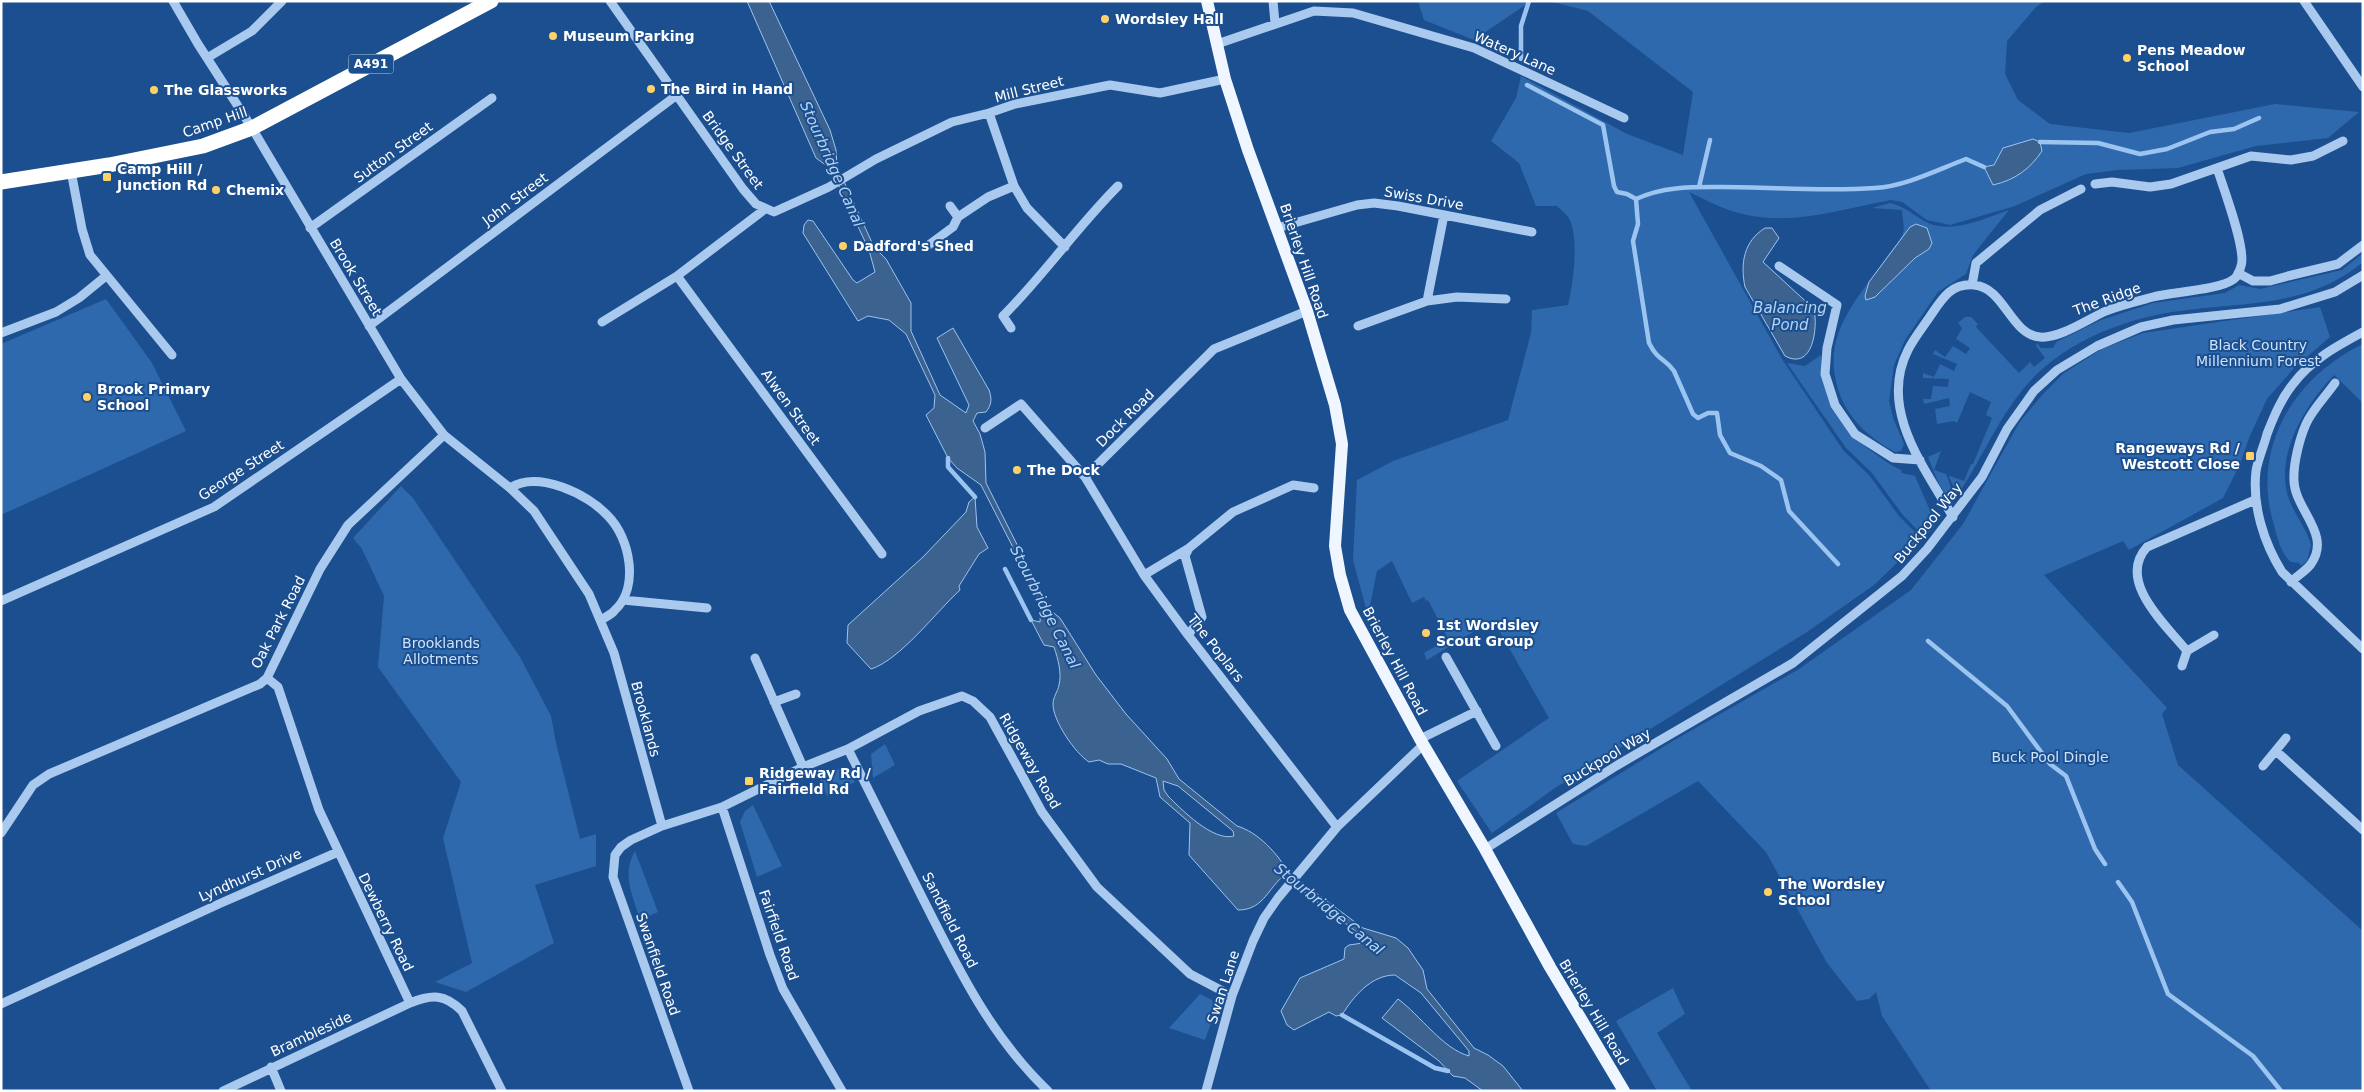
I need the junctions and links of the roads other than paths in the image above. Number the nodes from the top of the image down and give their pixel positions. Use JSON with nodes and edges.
{"nodes":[{"id":1,"x":173,"y":1,"type":"edge"},
{"id":2,"x":282,"y":1,"type":"edge"},
{"id":3,"x":491,"y":1,"type":"edge"},
{"id":4,"x":610,"y":1,"type":"edge"},
{"id":5,"x":1207,"y":1,"type":"edge"},
{"id":6,"x":1273,"y":1,"type":"edge"},
{"id":7,"x":2305,"y":2,"type":"edge"},
{"id":8,"x":1275,"y":23,"type":"junction"},
{"id":9,"x":1217,"y":44,"type":"junction"},
{"id":10,"x":207,"y":58,"type":"junction"},
{"id":11,"x":1225,"y":79,"type":"junction"},
{"id":12,"x":2363,"y":87,"type":"edge"},
{"id":13,"x":677,"y":95,"type":"junction"},
{"id":14,"x":492,"y":98,"type":"dead end"},
{"id":15,"x":989,"y":113,"type":"junction"},
{"id":16,"x":1624,"y":118,"type":"dead end"},
{"id":17,"x":252,"y":128,"type":"junction"},
{"id":18,"x":2343,"y":141,"type":"dead end"},
{"id":19,"x":2217,"y":168,"type":"junction"},
{"id":20,"x":71,"y":171,"type":"junction"},
{"id":21,"x":851,"y":176,"type":"joint"},
{"id":22,"x":1,"y":182,"type":"edge"},
{"id":23,"x":2095,"y":184,"type":"dead end"},
{"id":24,"x":1014,"y":186,"type":"junction"},
{"id":25,"x":1118,"y":186,"type":"dead end"},
{"id":26,"x":2081,"y":189,"type":"dead end"},
{"id":27,"x":950,"y":206,"type":"dead end"},
{"id":28,"x":765,"y":210,"type":"junction"},
{"id":29,"x":1444,"y":215,"type":"junction"},
{"id":30,"x":958,"y":216,"type":"junction"},
{"id":31,"x":310,"y":228,"type":"junction"},
{"id":32,"x":1277,"y":228,"type":"junction"},
{"id":33,"x":1532,"y":232,"type":"dead end"},
{"id":34,"x":2363,"y":245,"type":"edge"},
{"id":35,"x":926,"y":247,"type":"dead end"},
{"id":36,"x":1065,"y":247,"type":"junction"},
{"id":37,"x":1778,"y":266,"type":"dead end"},
{"id":38,"x":2238,"y":273,"type":"junction"},
{"id":39,"x":2363,"y":275,"type":"edge"},
{"id":40,"x":106,"y":276,"type":"junction"},
{"id":41,"x":677,"y":276,"type":"junction"},
{"id":42,"x":1972,"y":285,"type":"junction"},
{"id":43,"x":1506,"y":299,"type":"dead end"},
{"id":44,"x":1427,"y":300,"type":"junction"},
{"id":45,"x":1307,"y":311,"type":"junction"},
{"id":46,"x":602,"y":322,"type":"dead end"},
{"id":47,"x":369,"y":326,"type":"junction"},
{"id":48,"x":1358,"y":326,"type":"dead end"},
{"id":49,"x":1011,"y":328,"type":"dead end"},
{"id":50,"x":2363,"y":332,"type":"edge"},
{"id":51,"x":1,"y":333,"type":"edge"},
{"id":52,"x":172,"y":356,"type":"dead end"},
{"id":53,"x":401,"y":379,"type":"junction"},
{"id":54,"x":2335,"y":383,"type":"dead end"},
{"id":55,"x":985,"y":428,"type":"dead end"},
{"id":56,"x":444,"y":435,"type":"junction"},
{"id":57,"x":1920,"y":460,"type":"junction"},
{"id":58,"x":1084,"y":477,"type":"junction"},
{"id":59,"x":510,"y":488,"type":"junction"},
{"id":60,"x":1314,"y":488,"type":"dead end"},
{"id":61,"x":2255,"y":500,"type":"junction"},
{"id":62,"x":1952,"y":516,"type":"junction"},
{"id":63,"x":1189,"y":548,"type":"junction"},
{"id":64,"x":882,"y":554,"type":"dead end"},
{"id":65,"x":1144,"y":575,"type":"junction"},
{"id":66,"x":2291,"y":582,"type":"junction"},
{"id":67,"x":623,"y":600,"type":"junction"},
{"id":68,"x":1,"y":601,"type":"edge"},
{"id":69,"x":707,"y":608,"type":"dead end"},
{"id":70,"x":601,"y":620,"type":"junction"},
{"id":71,"x":1188,"y":635,"type":"junction"},
{"id":72,"x":2214,"y":635,"type":"dead end"},
{"id":73,"x":2363,"y":648,"type":"edge"},
{"id":74,"x":2188,"y":651,"type":"junction"},
{"id":75,"x":1446,"y":657,"type":"dead end"},
{"id":76,"x":755,"y":658,"type":"dead end"},
{"id":77,"x":2182,"y":666,"type":"dead end"},
{"id":78,"x":267,"y":678,"type":"junction"},
{"id":79,"x":796,"y":694,"type":"dead end"},
{"id":80,"x":774,"y":702,"type":"junction"},
{"id":81,"x":1476,"y":711,"type":"junction"},
{"id":82,"x":2286,"y":738,"type":"dead end"},
{"id":83,"x":1422,"y":742,"type":"junction"},
{"id":84,"x":1496,"y":746,"type":"dead end"},
{"id":85,"x":848,"y":749,"type":"junction"},
{"id":86,"x":2276,"y":750,"type":"junction"},
{"id":87,"x":2263,"y":766,"type":"dead end"},
{"id":88,"x":803,"y":767,"type":"junction"},
{"id":89,"x":722,"y":807,"type":"junction"},
{"id":90,"x":662,"y":826,"type":"junction"},
{"id":91,"x":1338,"y":827,"type":"junction"},
{"id":92,"x":2363,"y":830,"type":"edge"},
{"id":93,"x":1,"y":833,"type":"edge"},
{"id":94,"x":621,"y":847,"type":"joint"},
{"id":95,"x":1485,"y":849,"type":"junction"},
{"id":96,"x":338,"y":852,"type":"junction"},
{"id":97,"x":1232,"y":996,"type":"junction"},
{"id":98,"x":410,"y":1003,"type":"junction"},
{"id":99,"x":1,"y":1004,"type":"edge"},
{"id":100,"x":271,"y":1067,"type":"junction"},
{"id":101,"x":223,"y":1091,"type":"edge"},
{"id":102,"x":281,"y":1091,"type":"edge"},
{"id":103,"x":502,"y":1091,"type":"edge"},
{"id":104,"x":689,"y":1091,"type":"edge"},
{"id":105,"x":842,"y":1091,"type":"edge"},
{"id":106,"x":1048,"y":1091,"type":"edge"},
{"id":107,"x":1206,"y":1091,"type":"edge"},
{"id":108,"x":1624,"y":1091,"type":"edge"}],
"edges":[{"from":1,"to":10,"type":"street","name":"Brook Street"},
{"from":2,"to":10,"type":"street"},
{"from":3,"to":17,"type":"highway","name":"Camp Hill","number":"A491"},
{"from":4,"to":13,"type":"street","name":"Bridge Street"},
{"from":5,"to":9,"type":"main road","name":"Brierley Hill Road"},
{"from":6,"to":8,"type":"street"},
{"from":7,"to":12,"type":"street"},
{"from":8,"to":9,"type":"street","name":"Watery Lane"},
{"from":8,"to":16,"type":"street","name":"Watery Lane"},
{"from":9,"to":11,"type":"main road","name":"Brierley Hill Road"},
{"from":10,"to":17,"type":"street","name":"Brook Street"},
{"from":11,"to":15,"type":"street","name":"Mill Street"},
{"from":11,"to":32,"type":"main road","name":"Brierley Hill Road"},
{"from":13,"to":28,"type":"street","name":"Bridge Street"},
{"from":13,"to":47,"type":"street","name":"John Street"},
{"from":14,"to":31,"type":"street","name":"Sutton Street"},
{"from":15,"to":21,"type":"street","name":"Mill Street"},
{"from":15,"to":24,"type":"street"},
{"from":17,"to":20,"type":"highway","name":"Camp Hill","number":"A491"},
{"from":17,"to":31,"type":"street","name":"Brook Street"},
{"from":18,"to":19,"type":"street"},
{"from":19,"to":23,"type":"street"},
{"from":19,"to":38,"type":"street"},
{"from":20,"to":22,"type":"highway","number":"A491"},
{"from":20,"to":40,"type":"street"},
{"from":21,"to":28,"type":"street","name":"Bridge Street"},
{"from":24,"to":30,"type":"street"},
{"from":24,"to":36,"type":"street"},
{"from":25,"to":36,"type":"street"},
{"from":26,"to":42,"type":"street"},
{"from":27,"to":30,"type":"street"},
{"from":28,"to":41,"type":"street"},
{"from":29,"to":32,"type":"street","name":"Swiss Drive"},
{"from":29,"to":33,"type":"street","name":"Swiss Drive"},
{"from":29,"to":44,"type":"street"},
{"from":30,"to":35,"type":"street"},
{"from":31,"to":47,"type":"street","name":"Brook Street"},
{"from":32,"to":45,"type":"main road","name":"Brierley Hill Road"},
{"from":34,"to":38,"type":"street"},
{"from":36,"to":49,"type":"street"},
{"from":37,"to":57,"type":"street"},
{"from":38,"to":42,"type":"street","name":"The Ridge"},
{"from":39,"to":62,"type":"street","name":"Buckpool Way"},
{"from":40,"to":51,"type":"street"},
{"from":40,"to":52,"type":"street"},
{"from":41,"to":46,"type":"street"},
{"from":41,"to":64,"type":"street","name":"Alwen Street"},
{"from":42,"to":57,"type":"street"},
{"from":43,"to":44,"type":"street"},
{"from":44,"to":48,"type":"street"},
{"from":45,"to":58,"type":"street","name":"Dock Road"},
{"from":45,"to":83,"type":"main road","name":"Brierley Hill Road"},
{"from":47,"to":53,"type":"street","name":"Brook Street"},
{"from":50,"to":61,"type":"street"},
{"from":53,"to":56,"type":"street","name":"Brook Street"},
{"from":53,"to":68,"type":"street","name":"George Street"},
{"from":54,"to":66,"type":"street"},
{"from":55,"to":58,"type":"street"},
{"from":56,"to":59,"type":"street","name":"Brooklands"},
{"from":56,"to":78,"type":"street","name":"Oak Park Road"},
{"from":57,"to":62,"type":"street"},
{"from":58,"to":65,"type":"street","name":"The Poplars"},
{"from":59,"to":67,"type":"street"},
{"from":59,"to":70,"type":"street","name":"Brooklands"},
{"from":60,"to":63,"type":"street"},
{"from":61,"to":66,"type":"street"},
{"from":61,"to":74,"type":"street"},
{"from":62,"to":95,"type":"street","name":"Buckpool Way"},
{"from":63,"to":65,"type":"street"},
{"from":63,"to":71,"type":"street"},
{"from":65,"to":71,"type":"street","name":"The Poplars"},
{"from":66,"to":73,"type":"street"},
{"from":67,"to":69,"type":"street"},
{"from":67,"to":70,"type":"street"},
{"from":70,"to":90,"type":"street","name":"Brooklands"},
{"from":71,"to":91,"type":"street","name":"The Poplars"},
{"from":72,"to":74,"type":"street"},
{"from":74,"to":77,"type":"street"},
{"from":75,"to":81,"type":"street"},
{"from":76,"to":80,"type":"street"},
{"from":78,"to":93,"type":"street","name":"Oak Park Road"},
{"from":78,"to":96,"type":"street"},
{"from":79,"to":80,"type":"street"},
{"from":80,"to":88,"type":"street"},
{"from":81,"to":83,"type":"street"},
{"from":81,"to":84,"type":"street"},
{"from":82,"to":86,"type":"street"},
{"from":83,"to":91,"type":"street"},
{"from":83,"to":95,"type":"main road","name":"Brierley Hill Road"},
{"from":85,"to":88,"type":"street","name":"Ridgeway Road"},
{"from":85,"to":97,"type":"street","name":"Ridgeway Road"},
{"from":85,"to":106,"type":"street","name":"Sandfield Road"},
{"from":86,"to":87,"type":"street"},
{"from":86,"to":92,"type":"street"},
{"from":88,"to":89,"type":"street","name":"Ridgeway Road"},
{"from":89,"to":90,"type":"street","name":"Ridgeway Road"},
{"from":89,"to":105,"type":"street","name":"Fairfield Road"},
{"from":90,"to":94,"type":"street","name":"Ridgeway Road"},
{"from":91,"to":97,"type":"street","name":"Swan Lane"},
{"from":94,"to":104,"type":"street","name":"Swanfield Road"},
{"from":95,"to":108,"type":"main road","name":"Brierley Hill Road"},
{"from":96,"to":98,"type":"street","name":"Dewberry Road"},
{"from":96,"to":99,"type":"street","name":"Lyndhurst Drive"},
{"from":97,"to":107,"type":"street","name":"Swan Lane"},
{"from":98,"to":100,"type":"street","name":"Brambleside"},
{"from":98,"to":103,"type":"street","name":"Brambleside"},
{"from":100,"to":101,"type":"street","name":"Brambleside"},
{"from":100,"to":102,"type":"street"}]}
